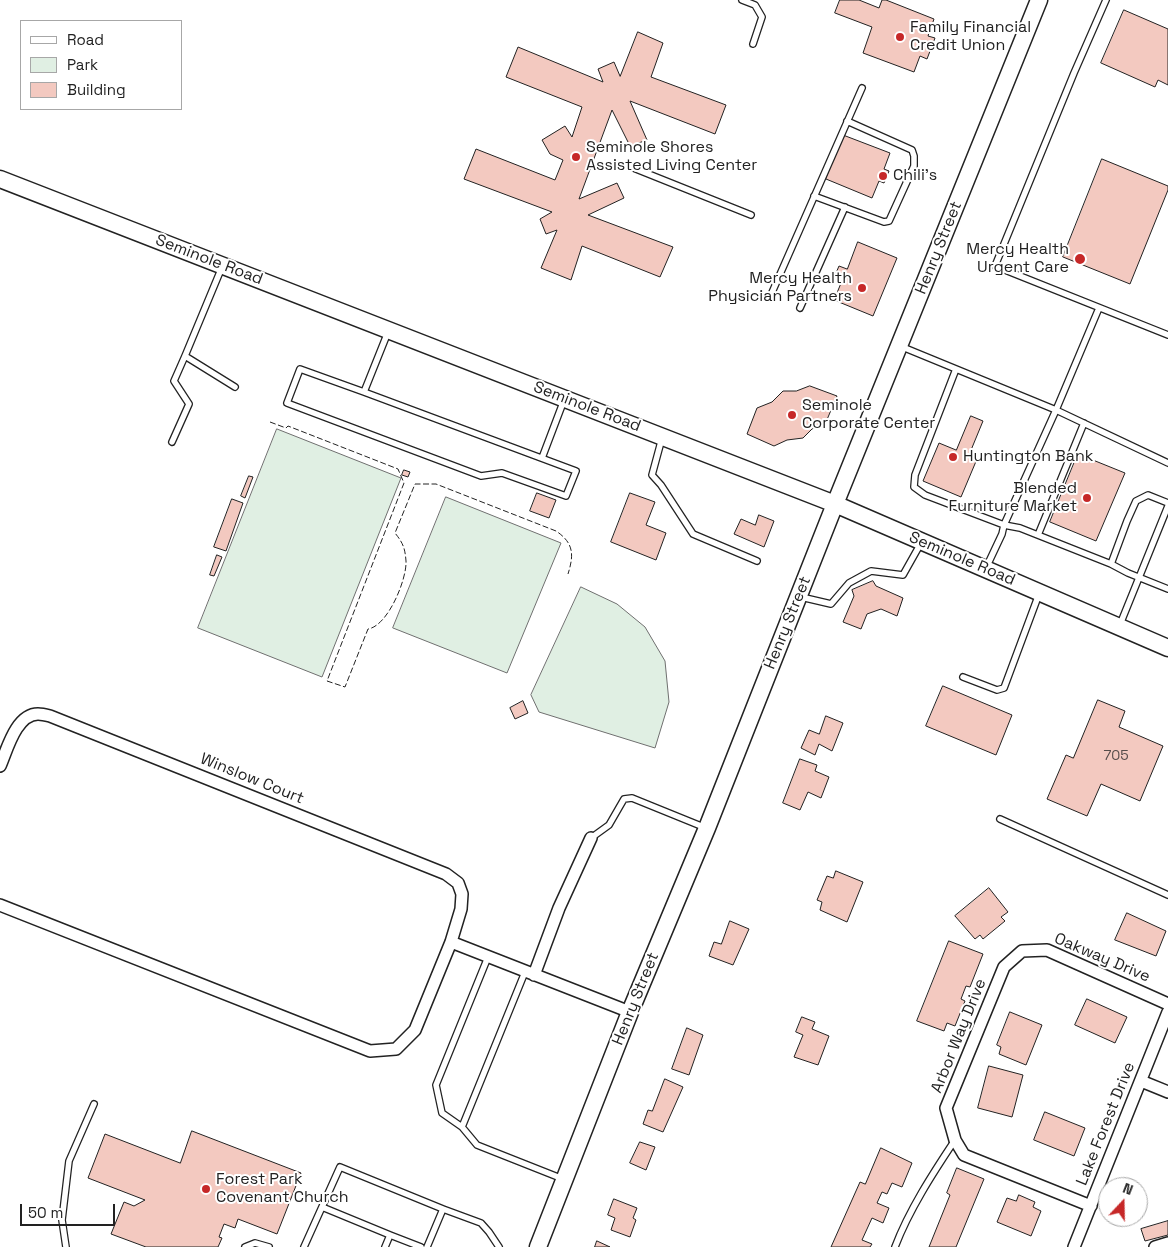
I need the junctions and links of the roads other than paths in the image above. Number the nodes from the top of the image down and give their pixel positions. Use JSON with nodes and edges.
{"nodes":[{"id":1,"x":742,"y":0,"type":"edge"},
{"id":2,"x":1039,"y":0,"type":"edge"},
{"id":3,"x":1106,"y":0,"type":"edge"},
{"id":4,"x":753,"y":44,"type":"dead end"},
{"id":5,"x":862,"y":88,"type":"dead end"},
{"id":6,"x":847,"y":121,"type":"junction"},
{"id":7,"x":626,"y":165,"type":"dead end"},
{"id":8,"x":0,"y":179,"type":"edge"},
{"id":9,"x":814,"y":196,"type":"junction"},
{"id":10,"x":845,"y":207,"type":"junction"},
{"id":11,"x":751,"y":215,"type":"dead end"},
{"id":12,"x":223,"y":266,"type":"junction"},
{"id":13,"x":770,"y":297,"type":"dead end"},
{"id":14,"x":800,"y":308,"type":"dead end"},
{"id":15,"x":1099,"y":308,"type":"junction"},
{"id":16,"x":388,"y":330,"type":"junction"},
{"id":17,"x":1168,"y":335,"type":"edge"},
{"id":18,"x":900,"y":346,"type":"junction"},
{"id":19,"x":185,"y":356,"type":"junction"},
{"id":20,"x":956,"y":369,"type":"junction"},
{"id":21,"x":235,"y":387,"type":"dead end"},
{"id":22,"x":364,"y":392,"type":"junction"},
{"id":23,"x":565,"y":398,"type":"junction"},
{"id":24,"x":1056,"y":410,"type":"junction"},
{"id":25,"x":1084,"y":423,"type":"junction"},
{"id":26,"x":662,"y":436,"type":"junction"},
{"id":27,"x":172,"y":442,"type":"dead end"},
{"id":28,"x":542,"y":458,"type":"junction"},
{"id":29,"x":1168,"y":462,"type":"edge"},
{"id":30,"x":835,"y":504,"type":"junction"},
{"id":31,"x":1168,"y":504,"type":"edge"},
{"id":32,"x":1004,"y":525,"type":"junction"},
{"id":33,"x":1038,"y":535,"type":"junction"},
{"id":34,"x":922,"y":542,"type":"junction"},
{"id":35,"x":757,"y":561,"type":"dead end"},
{"id":36,"x":1111,"y":564,"type":"junction"},
{"id":37,"x":985,"y":569,"type":"junction"},
{"id":38,"x":1140,"y":577,"type":"junction"},
{"id":39,"x":1168,"y":589,"type":"edge"},
{"id":40,"x":1039,"y":592,"type":"junction"},
{"id":41,"x":799,"y":596,"type":"junction"},
{"id":42,"x":1119,"y":627,"type":"junction"},
{"id":43,"x":1168,"y":648,"type":"edge"},
{"id":44,"x":963,"y":677,"type":"dead end"},
{"id":45,"x":0,"y":766,"type":"edge"},
{"id":46,"x":1000,"y":819,"type":"dead end"},
{"id":47,"x":707,"y":828,"type":"junction"},
{"id":48,"x":591,"y":838,"type":"joint"},
{"id":49,"x":1168,"y":895,"type":"edge"},
{"id":50,"x":0,"y":905,"type":"edge"},
{"id":51,"x":451,"y":942,"type":"junction"},
{"id":52,"x":1022,"y":951,"type":"joint"},
{"id":53,"x":488,"y":957,"type":"junction"},
{"id":54,"x":529,"y":973,"type":"junction"},
{"id":55,"x":1168,"y":1004,"type":"edge"},
{"id":56,"x":630,"y":1012,"type":"junction"},
{"id":57,"x":1168,"y":1012,"type":"edge"},
{"id":58,"x":1140,"y":1081,"type":"junction"},
{"id":59,"x":1168,"y":1092,"type":"edge"},
{"id":60,"x":94,"y":1104,"type":"dead end"},
{"id":61,"x":462,"y":1127,"type":"junction"},
{"id":62,"x":955,"y":1140,"type":"junction"},
{"id":63,"x":564,"y":1179,"type":"junction"},
{"id":64,"x":1091,"y":1206,"type":"junction"},
{"id":65,"x":322,"y":1207,"type":"junction"},
{"id":66,"x":443,"y":1209,"type":"junction"},
{"id":67,"x":390,"y":1235,"type":"junction"},
{"id":68,"x":1168,"y":1243,"type":"edge"},
{"id":69,"x":66,"y":1247,"type":"edge"},
{"id":70,"x":245,"y":1247,"type":"edge"},
{"id":71,"x":269,"y":1247,"type":"edge"},
{"id":72,"x":304,"y":1247,"type":"edge"},
{"id":73,"x":385,"y":1247,"type":"edge"},
{"id":74,"x":421,"y":1247,"type":"edge"},
{"id":75,"x":426,"y":1247,"type":"edge"},
{"id":76,"x":500,"y":1247,"type":"edge"},
{"id":77,"x":538,"y":1247,"type":"edge"},
{"id":78,"x":895,"y":1247,"type":"edge"},
{"id":79,"x":1074,"y":1247,"type":"edge"},
{"id":80,"x":1154,"y":1247,"type":"edge"}],
"edges":[{"from":1,"to":4,"type":"lane"},
{"from":2,"to":18,"type":"street","name":"Henry Street"},
{"from":3,"to":15,"type":"lane"},
{"from":5,"to":6,"type":"lane"},
{"from":6,"to":9,"type":"lane"},
{"from":6,"to":10,"type":"lane"},
{"from":7,"to":11,"type":"lane"},
{"from":8,"to":12,"type":"street","name":"Seminole Road"},
{"from":9,"to":10,"type":"lane"},
{"from":9,"to":13,"type":"lane"},
{"from":10,"to":14,"type":"lane"},
{"from":12,"to":16,"type":"street","name":"Seminole Road"},
{"from":12,"to":19,"type":"lane"},
{"from":15,"to":17,"type":"lane"},
{"from":15,"to":24,"type":"lane"},
{"from":16,"to":22,"type":"lane"},
{"from":16,"to":23,"type":"street","name":"Seminole Road"},
{"from":18,"to":20,"type":"lane"},
{"from":18,"to":30,"type":"street","name":"Henry Street"},
{"from":19,"to":21,"type":"lane"},
{"from":19,"to":27,"type":"lane"},
{"from":20,"to":24,"type":"lane"},
{"from":20,"to":32,"type":"lane"},
{"from":22,"to":28,"type":"lane"},
{"from":22,"to":28,"type":"lane"},
{"from":23,"to":26,"type":"street","name":"Seminole Road"},
{"from":23,"to":28,"type":"lane"},
{"from":24,"to":25,"type":"lane"},
{"from":24,"to":32,"type":"lane"},
{"from":25,"to":29,"type":"lane"},
{"from":25,"to":33,"type":"lane"},
{"from":26,"to":30,"type":"street","name":"Seminole Road"},
{"from":26,"to":35,"type":"lane"},
{"from":30,"to":34,"type":"street","name":"Seminole Road"},
{"from":30,"to":41,"type":"street","name":"Henry Street"},
{"from":31,"to":36,"type":"lane"},
{"from":31,"to":38,"type":"lane"},
{"from":32,"to":33,"type":"lane"},
{"from":32,"to":37,"type":"lane"},
{"from":33,"to":36,"type":"lane"},
{"from":34,"to":37,"type":"street","name":"Seminole Road"},
{"from":34,"to":41,"type":"lane"},
{"from":36,"to":38,"type":"lane"},
{"from":37,"to":40,"type":"street","name":"Seminole Road"},
{"from":38,"to":39,"type":"lane"},
{"from":38,"to":42,"type":"lane"},
{"from":40,"to":42,"type":"street","name":"Seminole Road"},
{"from":40,"to":44,"type":"lane"},
{"from":41,"to":47,"type":"street","name":"Henry Street"},
{"from":42,"to":43,"type":"street","name":"Seminole Road"},
{"from":45,"to":51,"type":"street","name":"Winslow Court"},
{"from":46,"to":49,"type":"lane"},
{"from":47,"to":48,"type":"lane"},
{"from":47,"to":56,"type":"street","name":"Henry Street"},
{"from":48,"to":54,"type":"street"},
{"from":50,"to":51,"type":"street","name":"Winslow Court"},
{"from":51,"to":53,"type":"street"},
{"from":52,"to":55,"type":"street","name":"Oakway Drive"},
{"from":52,"to":62,"type":"street","name":"Arbor Way Drive"},
{"from":53,"to":54,"type":"street"},
{"from":53,"to":61,"type":"lane"},
{"from":54,"to":56,"type":"street"},
{"from":54,"to":61,"type":"lane"},
{"from":56,"to":63,"type":"street","name":"Henry Street"},
{"from":57,"to":58,"type":"street","name":"Lake Forest Drive"},
{"from":58,"to":59,"type":"street"},
{"from":58,"to":64,"type":"street","name":"Lake Forest Drive"},
{"from":60,"to":69,"type":"lane"},
{"from":61,"to":63,"type":"lane"},
{"from":62,"to":64,"type":"street"},
{"from":62,"to":78,"type":"lane"},
{"from":63,"to":77,"type":"street","name":"Henry Street"},
{"from":64,"to":79,"type":"street","name":"Lake Forest Drive"},
{"from":65,"to":66,"type":"lane"},
{"from":65,"to":67,"type":"lane"},
{"from":65,"to":72,"type":"lane"},
{"from":66,"to":75,"type":"lane"},
{"from":66,"to":76,"type":"lane"},
{"from":67,"to":73,"type":"lane"},
{"from":67,"to":74,"type":"lane"},
{"from":68,"to":80,"type":"street"},
{"from":70,"to":71,"type":"lane"}]}
